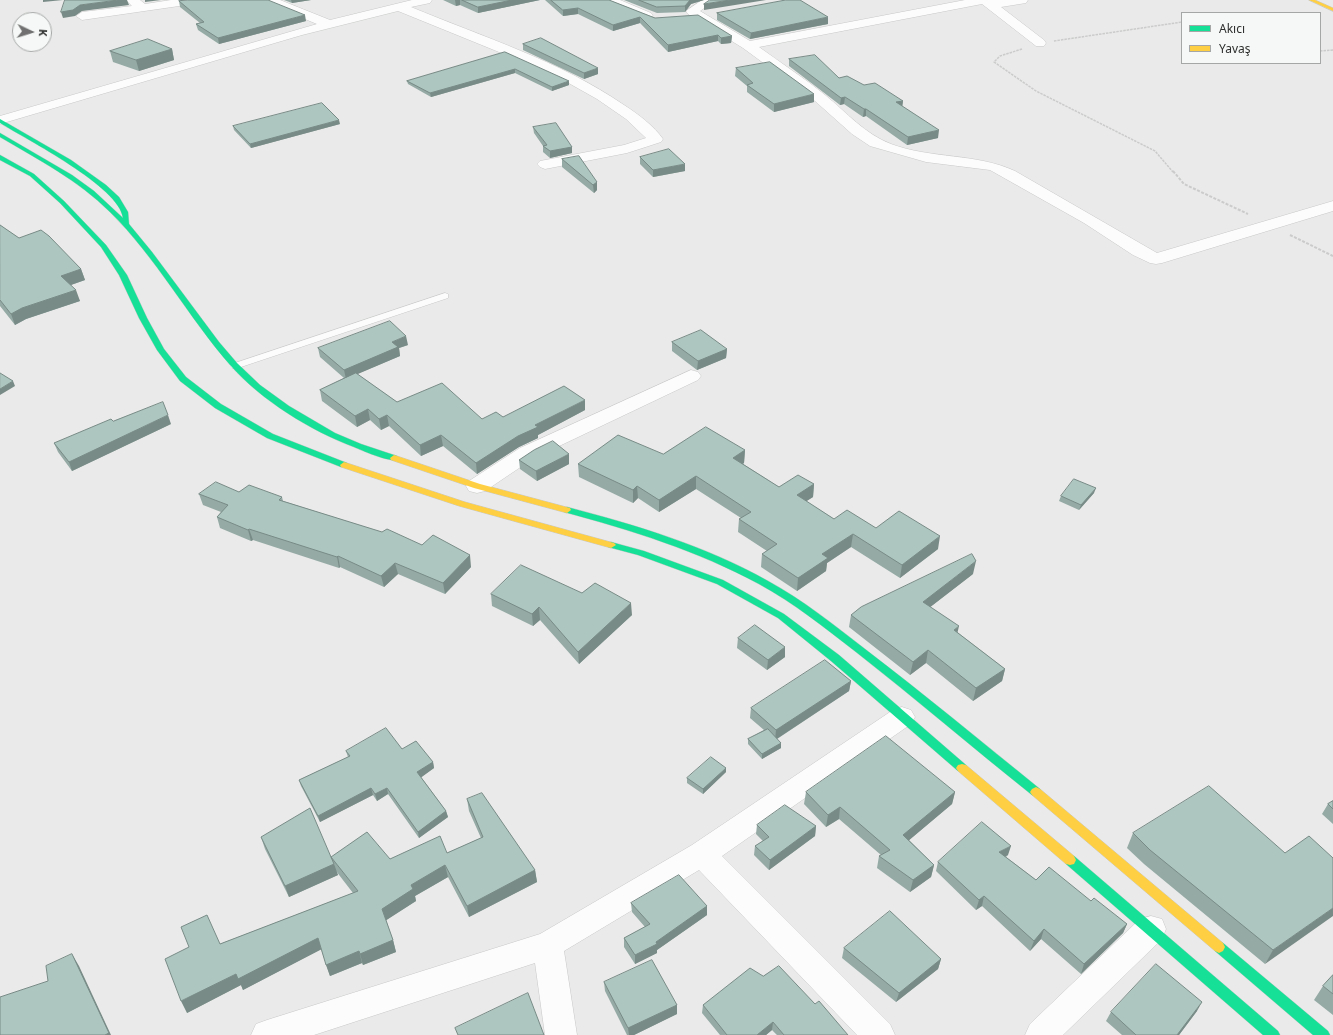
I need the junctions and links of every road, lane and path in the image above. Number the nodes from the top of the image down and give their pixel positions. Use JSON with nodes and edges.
{"nodes":[{"id":1,"x":132,"y":0,"type":"edge"},
{"id":2,"x":193,"y":0,"type":"edge"},
{"id":3,"x":270,"y":0,"type":"edge"},
{"id":4,"x":426,"y":0,"type":"edge"},
{"id":5,"x":610,"y":0,"type":"edge"},
{"id":6,"x":710,"y":0,"type":"edge"},
{"id":7,"x":1022,"y":0,"type":"edge"},
{"id":8,"x":1311,"y":0,"type":"edge"},
{"id":9,"x":987,"y":2,"type":"edge"},
{"id":10,"x":400,"y":7,"type":"junction"},
{"id":11,"x":143,"y":8,"type":"junction"},
{"id":12,"x":1333,"y":10,"type":"edge"},
{"id":13,"x":720,"y":13,"type":"edge"},
{"id":14,"x":82,"y":16,"type":"dead end"},
{"id":15,"x":700,"y":16,"type":"junction"},
{"id":16,"x":681,"y":17,"type":"edge"},
{"id":17,"x":656,"y":19,"type":"edge"},
{"id":18,"x":1181,"y":22,"type":"edge"},
{"id":19,"x":328,"y":24,"type":"junction"},
{"id":20,"x":1040,"y":43,"type":"junction"},
{"id":21,"x":748,"y":45,"type":"junction"},
{"id":22,"x":1333,"y":50,"type":"edge"},
{"id":23,"x":1321,"y":51,"type":"edge"},
{"id":24,"x":0,"y":120,"type":"edge"},
{"id":25,"x":0,"y":135,"type":"edge"},
{"id":26,"x":0,"y":157,"type":"edge"},
{"id":27,"x":545,"y":164,"type":"dead end"},
{"id":28,"x":1333,"y":206,"type":"edge"},
{"id":29,"x":125,"y":225,"type":"junction"},
{"id":30,"x":1271,"y":225,"type":"junction"},
{"id":31,"x":1333,"y":256,"type":"edge"},
{"id":32,"x":444,"y":296,"type":"dead end"},
{"id":33,"x":235,"y":366,"type":"junction"},
{"id":34,"x":691,"y":376,"type":"dead end"},
{"id":35,"x":477,"y":486,"type":"junction"},
{"id":36,"x":902,"y":717,"type":"junction"},
{"id":37,"x":702,"y":854,"type":"junction"},
{"id":38,"x":1151,"y":929,"type":"junction"},
{"id":39,"x":548,"y":945,"type":"junction"},
{"id":40,"x":267,"y":1035,"type":"edge"},
{"id":41,"x":561,"y":1035,"type":"edge"},
{"id":42,"x":879,"y":1035,"type":"edge"},
{"id":43,"x":1041,"y":1035,"type":"edge"},
{"id":44,"x":1273,"y":1035,"type":"edge"},
{"id":45,"x":1323,"y":1035,"type":"edge"}],
"edges":[{"from":1,"to":11,"type":"street"},
{"from":2,"to":11,"type":"street"},
{"from":3,"to":19,"type":"street"},
{"from":4,"to":10,"type":"street"},
{"from":5,"to":17,"type":"street"},
{"from":6,"to":15,"type":"street"},
{"from":7,"to":9,"type":"street"},
{"from":8,"to":12,"type":"main road"},
{"from":9,"to":20,"type":"street"},
{"from":9,"to":21,"type":"street"},
{"from":10,"to":19,"type":"street"},
{"from":10,"to":27,"type":"street"},
{"from":11,"to":14,"type":"street"},
{"from":13,"to":15,"type":"street"},
{"from":15,"to":16,"type":"street"},
{"from":15,"to":21,"type":"street"},
{"from":18,"to":20,"type":"path"},
{"from":19,"to":24,"type":"street"},
{"from":20,"to":30,"type":"path"},
{"from":21,"to":30,"type":"street"},
{"from":22,"to":23,"type":"path"},
{"from":24,"to":29,"type":"main road"},
{"from":25,"to":29,"type":"main road"},
{"from":26,"to":36,"type":"main road"},
{"from":28,"to":30,"type":"street"},
{"from":29,"to":33,"type":"main road"},
{"from":30,"to":31,"type":"path"},
{"from":32,"to":33,"type":"lane"},
{"from":33,"to":35,"type":"main road"},
{"from":34,"to":35,"type":"street"},
{"from":35,"to":45,"type":"main road"},
{"from":36,"to":37,"type":"street"},
{"from":36,"to":38,"type":"main road"},
{"from":37,"to":39,"type":"street"},
{"from":37,"to":42,"type":"street"},
{"from":38,"to":43,"type":"street"},
{"from":38,"to":44,"type":"main road"},
{"from":39,"to":40,"type":"street"},
{"from":39,"to":41,"type":"street"}]}
